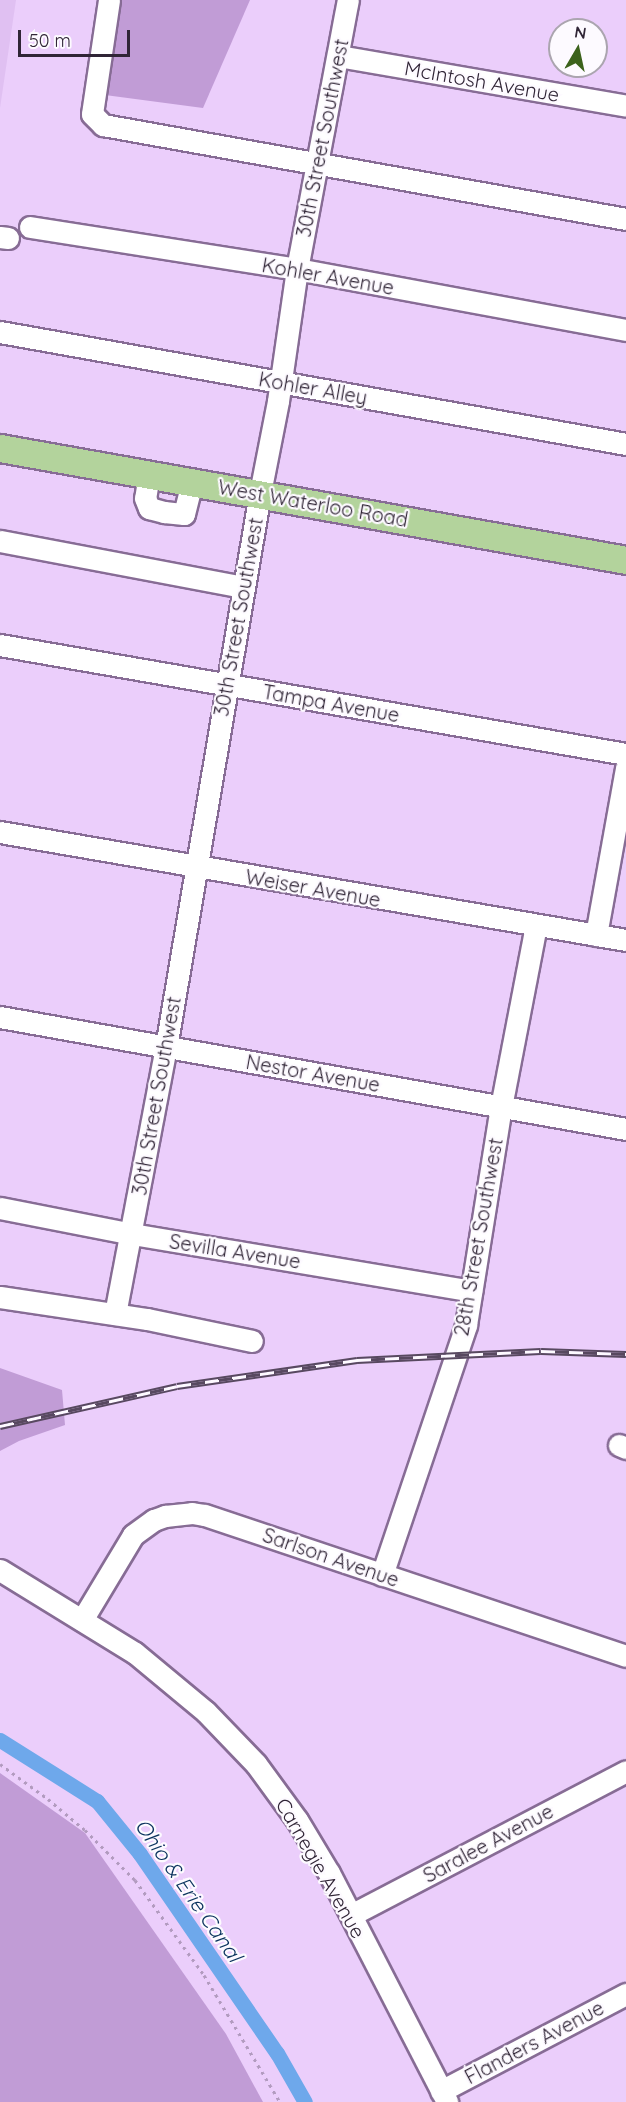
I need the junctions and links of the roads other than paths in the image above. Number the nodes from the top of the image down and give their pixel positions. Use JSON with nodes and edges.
{"nodes":[{"id":1,"x":110,"y":0,"type":"edge"},
{"id":2,"x":348,"y":0,"type":"edge"},
{"id":3,"x":338,"y":56,"type":"junction"},
{"id":4,"x":626,"y":106,"type":"edge"},
{"id":5,"x":318,"y":163,"type":"junction"},
{"id":6,"x":626,"y":219,"type":"edge"},
{"id":7,"x":30,"y":227,"type":"dead end"},
{"id":8,"x":297,"y":269,"type":"junction"},
{"id":9,"x":626,"y":330,"type":"edge"},
{"id":10,"x":0,"y":332,"type":"edge"},
{"id":11,"x":281,"y":382,"type":"junction"},
{"id":12,"x":626,"y":444,"type":"edge"},
{"id":13,"x":0,"y":448,"type":"edge"},
{"id":14,"x":149,"y":474,"type":"junction"},
{"id":15,"x":192,"y":481,"type":"junction"},
{"id":16,"x":260,"y":493,"type":"junction"},
{"id":17,"x":0,"y":542,"type":"edge"},
{"id":18,"x":626,"y":560,"type":"edge"},
{"id":19,"x":243,"y":588,"type":"junction"},
{"id":20,"x":0,"y":645,"type":"edge"},
{"id":21,"x":226,"y":685,"type":"junction"},
{"id":22,"x":626,"y":754,"type":"edge"},
{"id":23,"x":626,"y":768,"type":"edge"},
{"id":24,"x":0,"y":831,"type":"edge"},
{"id":25,"x":195,"y":867,"type":"junction"},
{"id":26,"x":536,"y":926,"type":"junction"},
{"id":27,"x":596,"y":935,"type":"junction"},
{"id":28,"x":626,"y":940,"type":"edge"},
{"id":29,"x":0,"y":1017,"type":"edge"},
{"id":30,"x":166,"y":1047,"type":"junction"},
{"id":31,"x":501,"y":1107,"type":"junction"},
{"id":32,"x":626,"y":1129,"type":"edge"},
{"id":33,"x":0,"y":1208,"type":"edge"},
{"id":34,"x":132,"y":1234,"type":"junction"},
{"id":35,"x":471,"y":1291,"type":"junction"},
{"id":36,"x":0,"y":1297,"type":"edge"},
{"id":37,"x":115,"y":1314,"type":"junction"},
{"id":38,"x":252,"y":1341,"type":"dead end"},
{"id":39,"x":0,"y":1570,"type":"edge"},
{"id":40,"x":382,"y":1575,"type":"junction"},
{"id":41,"x":82,"y":1620,"type":"junction"},
{"id":42,"x":626,"y":1656,"type":"edge"},
{"id":43,"x":626,"y":1771,"type":"edge"},
{"id":44,"x":351,"y":1914,"type":"junction"},
{"id":45,"x":626,"y":1994,"type":"edge"},
{"id":46,"x":444,"y":2096,"type":"edge"}],
"edges":[{"from":1,"to":5,"type":"street"},
{"from":2,"to":3,"type":"street","name":"30th Street Southwest"},
{"from":3,"to":4,"type":"street","name":"McIntosh Avenue"},
{"from":3,"to":5,"type":"street","name":"30th Street Southwest"},
{"from":5,"to":6,"type":"street"},
{"from":5,"to":8,"type":"street","name":"30th Street Southwest"},
{"from":7,"to":8,"type":"street","name":"Kohler Avenue"},
{"from":8,"to":9,"type":"street","name":"Kohler Avenue"},
{"from":8,"to":11,"type":"street","name":"30th Street Southwest"},
{"from":10,"to":11,"type":"street","name":"Kohler Alley"},
{"from":11,"to":12,"type":"street","name":"Kohler Alley"},
{"from":11,"to":16,"type":"street","name":"30th Street Southwest"},
{"from":13,"to":14,"type":"main road","name":"West Waterloo Road"},
{"from":14,"to":15,"type":"main road","name":"West Waterloo Road"},
{"from":14,"to":15,"type":"street"},
{"from":15,"to":16,"type":"main road","name":"West Waterloo Road"},
{"from":16,"to":18,"type":"main road","name":"West Waterloo Road"},
{"from":16,"to":19,"type":"street","name":"30th Street Southwest"},
{"from":17,"to":19,"type":"street"},
{"from":19,"to":21,"type":"street","name":"30th Street Southwest"},
{"from":20,"to":21,"type":"street","name":"Tampa Avenue"},
{"from":21,"to":22,"type":"street","name":"Tampa Avenue"},
{"from":21,"to":25,"type":"street","name":"30th Street Southwest"},
{"from":23,"to":27,"type":"street"},
{"from":24,"to":25,"type":"street","name":"Weiser Avenue"},
{"from":25,"to":26,"type":"street","name":"Weiser Avenue"},
{"from":25,"to":30,"type":"street","name":"30th Street Southwest"},
{"from":26,"to":27,"type":"street","name":"Weiser Avenue"},
{"from":26,"to":31,"type":"street","name":"28th Street Southwest"},
{"from":27,"to":28,"type":"street","name":"Weiser Avenue"},
{"from":29,"to":30,"type":"street","name":"Nestor Avenue"},
{"from":30,"to":31,"type":"street","name":"Nestor Avenue"},
{"from":30,"to":34,"type":"street","name":"30th Street Southwest"},
{"from":31,"to":32,"type":"street","name":"Nestor Avenue"},
{"from":31,"to":35,"type":"street","name":"28th Street Southwest"},
{"from":33,"to":34,"type":"street","name":"Sevilla Avenue"},
{"from":34,"to":35,"type":"street","name":"Sevilla Avenue"},
{"from":34,"to":37,"type":"street","name":"30th Street Southwest"},
{"from":35,"to":40,"type":"street","name":"28th Street Southwest"},
{"from":36,"to":37,"type":"street"},
{"from":37,"to":38,"type":"street"},
{"from":39,"to":41,"type":"street","name":"Carnegie Avenue"},
{"from":40,"to":41,"type":"street","name":"Sarlson Avenue"},
{"from":40,"to":42,"type":"street","name":"Sarlson Avenue"},
{"from":41,"to":44,"type":"street","name":"Carnegie Avenue"},
{"from":43,"to":44,"type":"street","name":"Saralee Avenue"},
{"from":44,"to":46,"type":"street","name":"Carnegie Avenue"},
{"from":45,"to":46,"type":"street","name":"Flanders Avenue"}]}
